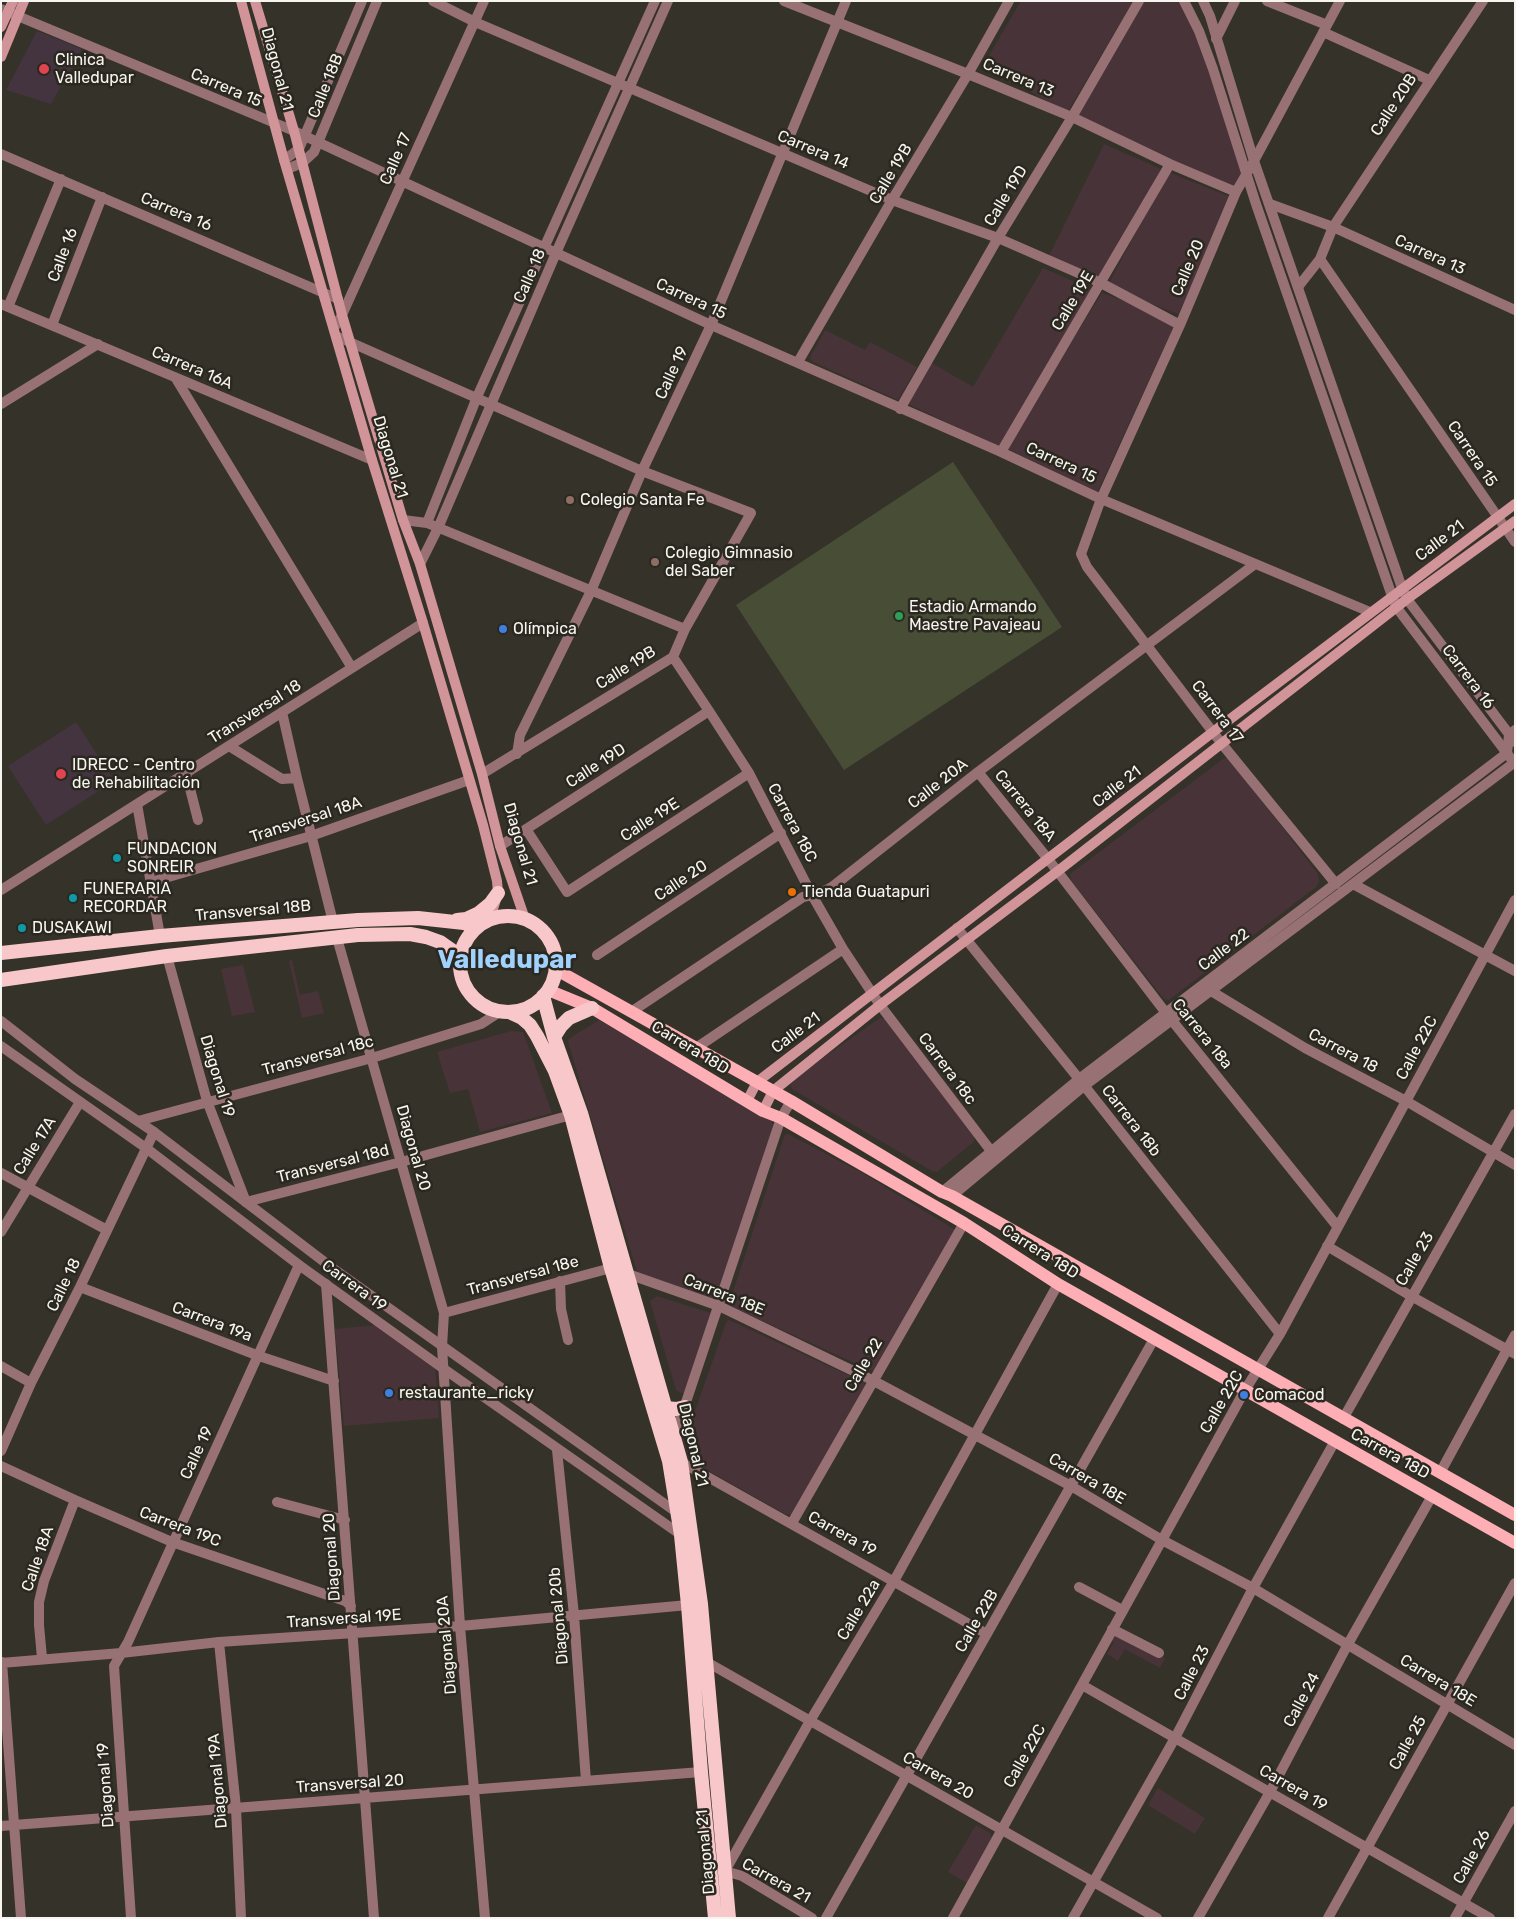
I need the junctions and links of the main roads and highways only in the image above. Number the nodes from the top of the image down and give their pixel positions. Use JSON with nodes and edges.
{"nodes":[{"id":1,"x":13,"y":1,"type":"edge"},
{"id":2,"x":24,"y":1,"type":"edge"},
{"id":3,"x":241,"y":1,"type":"edge"},
{"id":4,"x":255,"y":1,"type":"edge"},
{"id":5,"x":9,"y":12,"type":"edge"},
{"id":6,"x":1,"y":27,"type":"edge"},
{"id":7,"x":1,"y":57,"type":"edge"},
{"id":8,"x":1515,"y":504,"type":"edge"},
{"id":9,"x":1515,"y":521,"type":"edge"},
{"id":10,"x":498,"y":893,"type":"junction"},
{"id":11,"x":525,"y":919,"type":"junction"},
{"id":12,"x":452,"y":921,"type":"junction"},
{"id":13,"x":481,"y":924,"type":"junction"},
{"id":14,"x":1,"y":954,"type":"edge"},
{"id":15,"x":460,"y":956,"type":"junction"},
{"id":16,"x":556,"y":969,"type":"junction"},
{"id":17,"x":1,"y":980,"type":"edge"},
{"id":18,"x":546,"y":993,"type":"junction"},
{"id":19,"x":592,"y":1008,"type":"junction"},
{"id":20,"x":505,"y":1012,"type":"junction"},
{"id":21,"x":554,"y":1037,"type":"junction"},
{"id":22,"x":757,"y":1082,"type":"junction"},
{"id":23,"x":773,"y":1091,"type":"junction"},
{"id":24,"x":747,"y":1101,"type":"junction"},
{"id":25,"x":762,"y":1110,"type":"junction"},
{"id":26,"x":685,"y":1407,"type":"road end"},
{"id":27,"x":666,"y":1408,"type":"junction"},
{"id":28,"x":675,"y":1461,"type":"junction"},
{"id":29,"x":1515,"y":1516,"type":"edge"},
{"id":30,"x":1515,"y":1543,"type":"edge"},
{"id":31,"x":715,"y":1918,"type":"edge"},
{"id":32,"x":729,"y":1918,"type":"edge"}],
"edges":[{"from":1,"to":5,"type":"main road"},
{"from":2,"to":5,"type":"main road"},
{"from":3,"to":10,"type":"main road","name":"Diagonal 21"},
{"from":4,"to":11,"type":"main road","name":"Diagonal 21"},
{"from":5,"to":6,"type":"main road"},
{"from":5,"to":7,"type":"main road"},
{"from":8,"to":22,"type":"main road","name":"Calle 21"},
{"from":9,"to":23,"type":"main road","name":"Calle 21"},
{"from":10,"to":12,"type":"highway"},
{"from":10,"to":13,"type":"main road"},
{"from":11,"to":13,"type":"highway"},
{"from":11,"to":16,"type":"highway"},
{"from":12,"to":13,"type":"highway","name":"Transversal 18B"},
{"from":12,"to":14,"type":"highway","name":"Transversal 18B"},
{"from":13,"to":15,"type":"highway"},
{"from":15,"to":17,"type":"highway"},
{"from":15,"to":20,"type":"highway"},
{"from":16,"to":18,"type":"highway"},
{"from":16,"to":22,"type":"main road","name":"Carrera 18D"},
{"from":18,"to":19,"type":"main road","name":"Carrera 18D"},
{"from":18,"to":20,"type":"highway"},
{"from":18,"to":21,"type":"highway","name":"Diagonal 21"},
{"from":19,"to":21,"type":"highway"},
{"from":19,"to":24,"type":"main road","name":"Carrera 18D"},
{"from":20,"to":28,"type":"highway","name":"Diagonal 21"},
{"from":21,"to":27,"type":"highway","name":"Diagonal 21"},
{"from":22,"to":23,"type":"main road","name":"Carrera 18D"},
{"from":22,"to":24,"type":"main road","name":"Calle 21"},
{"from":23,"to":25,"type":"main road","name":"Calle 21"},
{"from":23,"to":29,"type":"main road","name":"Carrera 18D"},
{"from":24,"to":25,"type":"main road","name":"Carrera 18D"},
{"from":25,"to":30,"type":"main road","name":"Carrera 18D"},
{"from":26,"to":27,"type":"highway"},
{"from":27,"to":28,"type":"highway","name":"Diagonal 21"},
{"from":28,"to":31,"type":"highway","name":"Diagonal 21"},
{"from":28,"to":32,"type":"highway","name":"Diagonal 21"}]}
